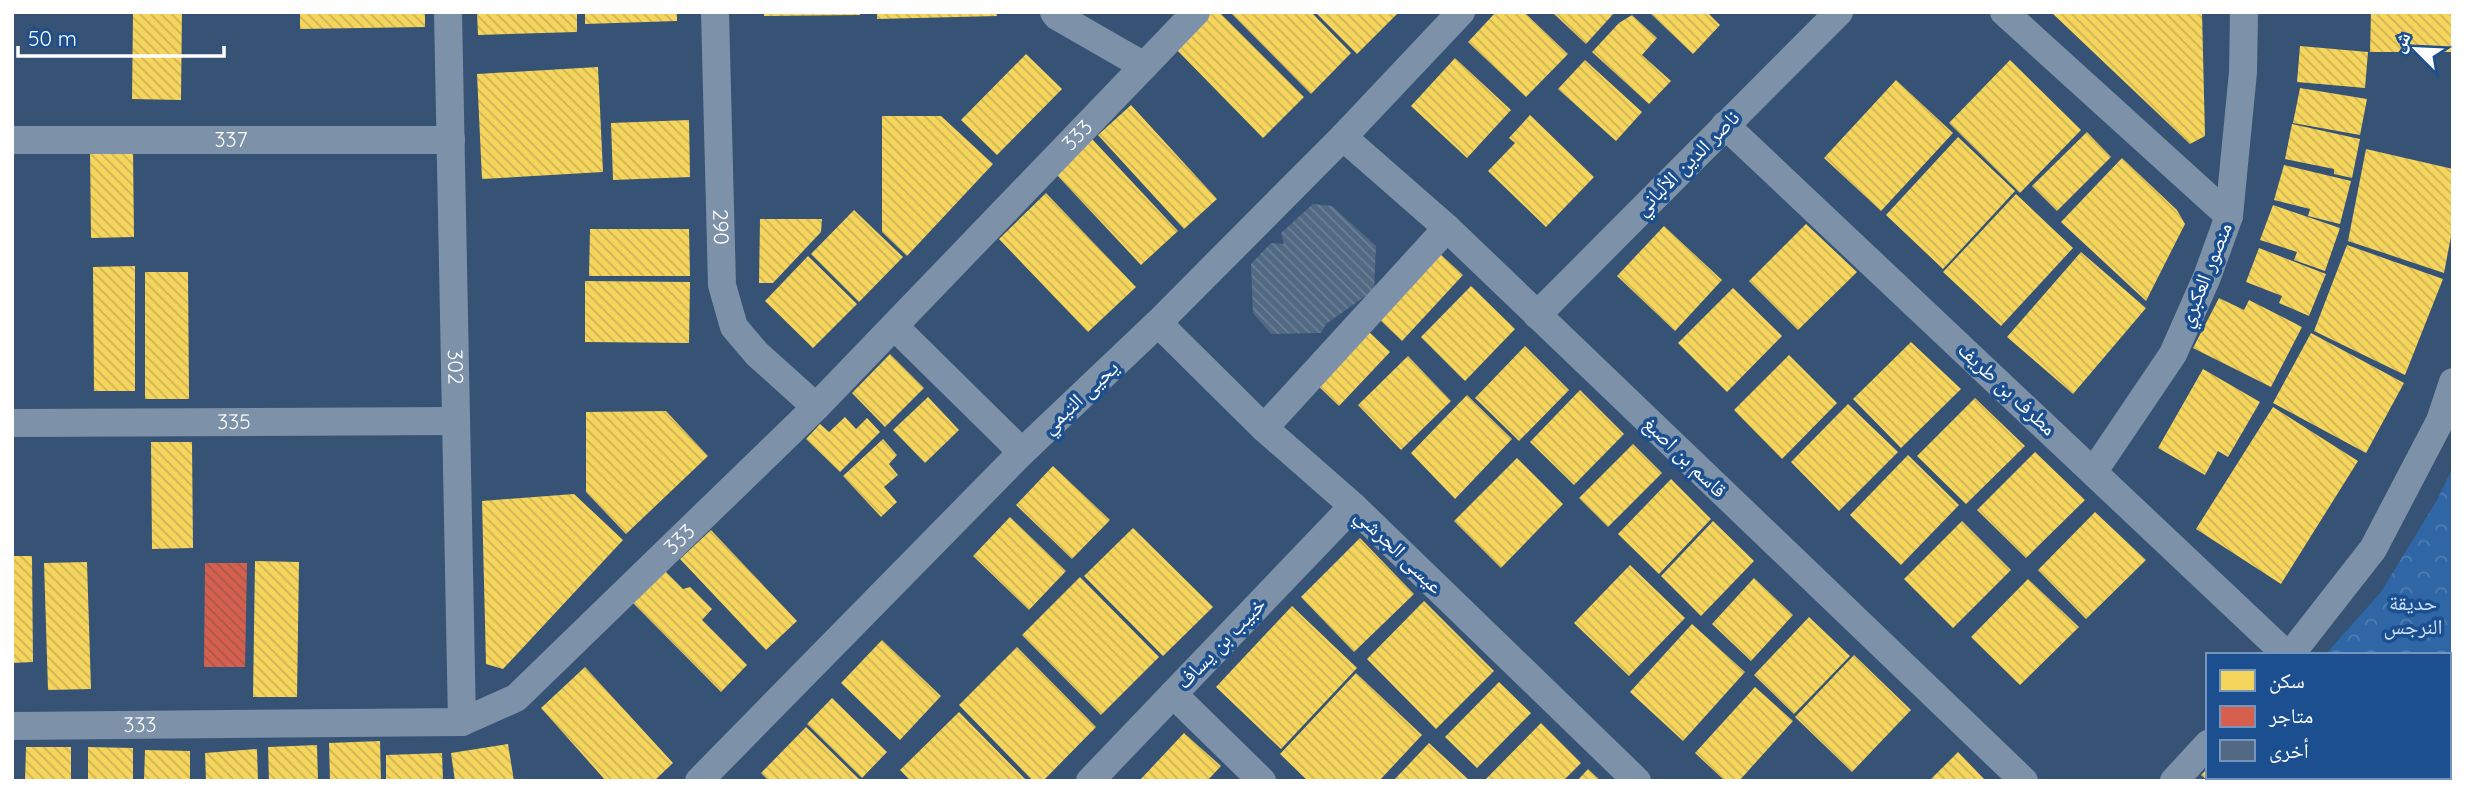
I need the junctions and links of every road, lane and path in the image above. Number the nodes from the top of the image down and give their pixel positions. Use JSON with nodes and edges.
{"nodes":[{"id":1,"x":449,"y":12,"type":"edge"},
{"id":2,"x":715,"y":12,"type":"edge"},
{"id":3,"x":1054,"y":12,"type":"edge"},
{"id":4,"x":1196,"y":12,"type":"edge"},
{"id":5,"x":1461,"y":12,"type":"edge"},
{"id":6,"x":1839,"y":12,"type":"edge"},
{"id":7,"x":2004,"y":12,"type":"edge"},
{"id":8,"x":2244,"y":12,"type":"edge"},
{"id":9,"x":1144,"y":65,"type":"junction"},
{"id":10,"x":1725,"y":124,"type":"junction"},
{"id":11,"x":1343,"y":137,"type":"junction"},
{"id":12,"x":12,"y":140,"type":"edge"},
{"id":13,"x":451,"y":140,"type":"junction"},
{"id":14,"x":2230,"y":216,"type":"junction"},
{"id":15,"x":1447,"y":229,"type":"junction"},
{"id":16,"x":1537,"y":315,"type":"junction"},
{"id":17,"x":1158,"y":323,"type":"junction"},
{"id":18,"x":894,"y":326,"type":"junction"},
{"id":19,"x":2453,"y":382,"type":"edge"},
{"id":20,"x":816,"y":407,"type":"junction"},
{"id":21,"x":456,"y":421,"type":"junction"},
{"id":22,"x":12,"y":423,"type":"edge"},
{"id":23,"x":1264,"y":428,"type":"junction"},
{"id":24,"x":1022,"y":452,"type":"junction"},
{"id":25,"x":2094,"y":471,"type":"junction"},
{"id":26,"x":1353,"y":506,"type":"junction"},
{"id":27,"x":2286,"y":653,"type":"edge"},
{"id":28,"x":2290,"y":653,"type":"edge"},
{"id":29,"x":1173,"y":694,"type":"junction"},
{"id":30,"x":462,"y":722,"type":"junction"},
{"id":31,"x":12,"y":726,"type":"edge"},
{"id":32,"x":2206,"y":746,"type":"edge"},
{"id":33,"x":699,"y":781,"type":"edge"},
{"id":34,"x":1090,"y":781,"type":"edge"},
{"id":35,"x":1262,"y":781,"type":"edge"},
{"id":36,"x":1637,"y":781,"type":"edge"},
{"id":37,"x":2024,"y":781,"type":"edge"},
{"id":38,"x":2174,"y":781,"type":"edge"}],
"edges":[{"from":1,"to":13,"type":"street","name":"302"},
{"from":2,"to":20,"type":"street","name":"290"},
{"from":3,"to":9,"type":"street"},
{"from":4,"to":9,"type":"street","name":"333"},
{"from":5,"to":11,"type":"street","name":"يحيى التيمي"},
{"from":6,"to":10,"type":"street","name":"ناصر الدين الألباني"},
{"from":7,"to":14,"type":"street"},
{"from":8,"to":14,"type":"street","name":"منصور العكبري"},
{"from":9,"to":18,"type":"street","name":"333"},
{"from":10,"to":16,"type":"street","name":"ناصر الدين الألباني"},
{"from":10,"to":25,"type":"street","name":"مطرف بن طريف"},
{"from":11,"to":15,"type":"street","name":"قاسم بن اصبغ"},
{"from":11,"to":17,"type":"street","name":"يحيى التيمي"},
{"from":12,"to":13,"type":"street","name":"337"},
{"from":13,"to":21,"type":"street","name":"302"},
{"from":14,"to":25,"type":"street","name":"منصور العكبري"},
{"from":15,"to":16,"type":"street","name":"قاسم بن اصبغ"},
{"from":15,"to":23,"type":"street"},
{"from":16,"to":37,"type":"street","name":"قاسم بن اصبغ"},
{"from":17,"to":23,"type":"street","name":"عيسى الجرشي"},
{"from":17,"to":24,"type":"street","name":"يحيى التيمي"},
{"from":18,"to":20,"type":"street","name":"333"},
{"from":18,"to":24,"type":"street"},
{"from":19,"to":28,"type":"street"},
{"from":20,"to":30,"type":"street","name":"333"},
{"from":21,"to":22,"type":"street","name":"335"},
{"from":21,"to":30,"type":"street","name":"302"},
{"from":23,"to":26,"type":"street","name":"عيسى الجرشي"},
{"from":24,"to":33,"type":"street","name":"يحيى التيمي"},
{"from":25,"to":27,"type":"street","name":"مطرف بن طريف"},
{"from":26,"to":29,"type":"street","name":"خبيب بن يساف"},
{"from":26,"to":36,"type":"street","name":"عيسى الجرشي"},
{"from":29,"to":34,"type":"street","name":"خبيب بن يساف"},
{"from":29,"to":35,"type":"street"},
{"from":30,"to":31,"type":"street","name":"333"},
{"from":32,"to":38,"type":"street"}]}
